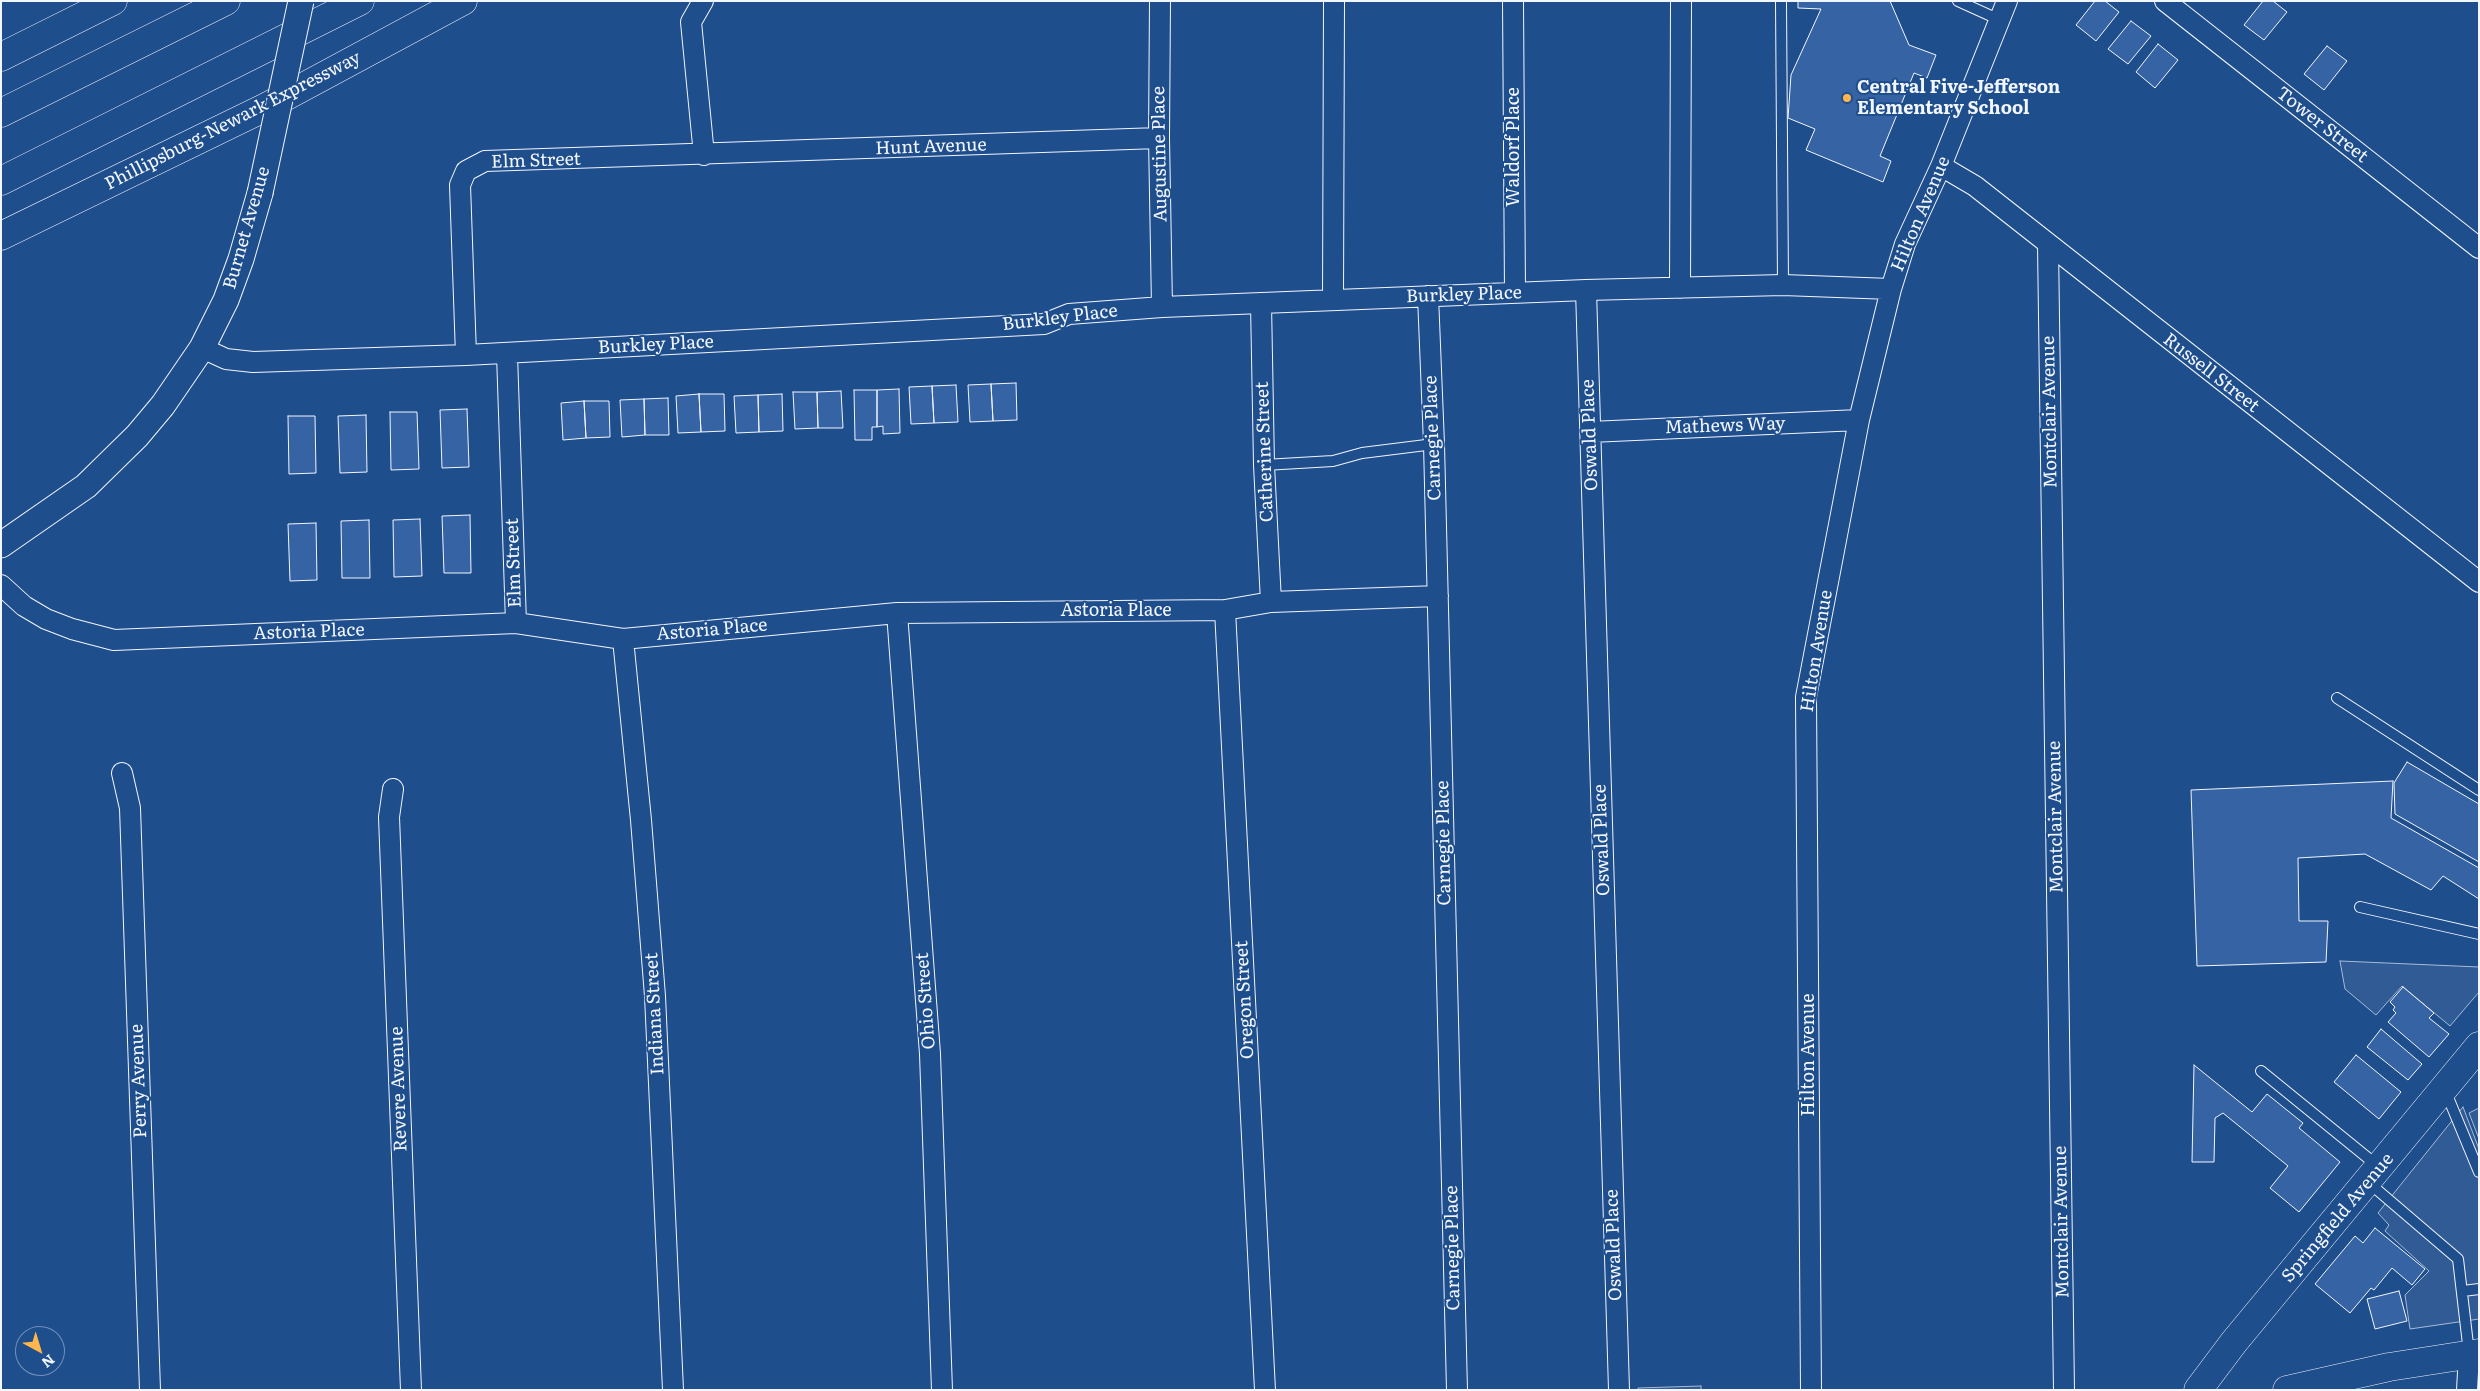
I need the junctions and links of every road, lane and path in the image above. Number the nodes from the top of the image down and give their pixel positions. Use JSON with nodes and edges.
{"nodes":[{"id":1,"x":113,"y":1,"type":"edge"},
{"id":2,"x":226,"y":1,"type":"edge"},
{"id":3,"x":301,"y":1,"type":"edge"},
{"id":4,"x":360,"y":1,"type":"edge"},
{"id":5,"x":462,"y":1,"type":"edge"},
{"id":6,"x":703,"y":1,"type":"edge"},
{"id":7,"x":1160,"y":1,"type":"edge"},
{"id":8,"x":1334,"y":1,"type":"edge"},
{"id":9,"x":1514,"y":1,"type":"edge"},
{"id":10,"x":1681,"y":1,"type":"edge"},
{"id":11,"x":1781,"y":1,"type":"edge"},
{"id":12,"x":1958,"y":1,"type":"edge"},
{"id":13,"x":2007,"y":1,"type":"edge"},
{"id":14,"x":2165,"y":1,"type":"edge"},
{"id":15,"x":2000,"y":20,"type":"junction"},
{"id":16,"x":1,"y":57,"type":"edge"},
{"id":17,"x":1,"y":113,"type":"edge"},
{"id":18,"x":1159,"y":138,"type":"junction"},
{"id":19,"x":704,"y":156,"type":"junction"},
{"id":20,"x":1941,"y":166,"type":"junction"},
{"id":21,"x":1,"y":181,"type":"edge"},
{"id":22,"x":1,"y":236,"type":"edge"},
{"id":23,"x":2048,"y":245,"type":"junction"},
{"id":24,"x":2479,"y":248,"type":"edge"},
{"id":25,"x":1783,"y":285,"type":"junction"},
{"id":26,"x":1680,"y":288,"type":"junction"},
{"id":27,"x":1891,"y":289,"type":"junction"},
{"id":28,"x":1586,"y":290,"type":"junction"},
{"id":29,"x":1515,"y":292,"type":"junction"},
{"id":30,"x":1428,"y":296,"type":"junction"},
{"id":31,"x":1333,"y":300,"type":"junction"},
{"id":32,"x":1261,"y":303,"type":"junction"},
{"id":33,"x":1162,"y":307,"type":"junction"},
{"id":34,"x":202,"y":348,"type":"junction"},
{"id":35,"x":507,"y":354,"type":"junction"},
{"id":36,"x":466,"y":356,"type":"junction"},
{"id":37,"x":1859,"y":420,"type":"junction"},
{"id":38,"x":1590,"y":432,"type":"junction"},
{"id":39,"x":1434,"y":444,"type":"junction"},
{"id":40,"x":1264,"y":466,"type":"junction"},
{"id":41,"x":1,"y":545,"type":"edge"},
{"id":42,"x":2479,"y":582,"type":"edge"},
{"id":43,"x":1,"y":585,"type":"edge"},
{"id":44,"x":1438,"y":596,"type":"junction"},
{"id":45,"x":1271,"y":602,"type":"junction"},
{"id":46,"x":1225,"y":610,"type":"junction"},
{"id":47,"x":897,"y":613,"type":"junction"},
{"id":48,"x":516,"y":623,"type":"junction"},
{"id":49,"x":624,"y":639,"type":"junction"},
{"id":50,"x":2337,"y":698,"type":"dead end"},
{"id":51,"x":122,"y":773,"type":"dead end"},
{"id":52,"x":393,"y":789,"type":"dead end"},
{"id":53,"x":2479,"y":790,"type":"edge"},
{"id":54,"x":2360,"y":907,"type":"dead end"},
{"id":55,"x":2479,"y":934,"type":"edge"},
{"id":56,"x":2479,"y":1046,"type":"edge"},
{"id":57,"x":2261,"y":1071,"type":"dead end"},
{"id":58,"x":2444,"y":1089,"type":"junction"},
{"id":59,"x":2479,"y":1172,"type":"edge"},
{"id":60,"x":2374,"y":1175,"type":"junction"},
{"id":61,"x":2479,"y":1289,"type":"edge"},
{"id":62,"x":2463,"y":1291,"type":"junction"},
{"id":63,"x":2474,"y":1353,"type":"edge"},
{"id":64,"x":150,"y":1390,"type":"edge"},
{"id":65,"x":411,"y":1390,"type":"edge"},
{"id":66,"x":673,"y":1390,"type":"edge"},
{"id":67,"x":942,"y":1390,"type":"edge"},
{"id":68,"x":1265,"y":1390,"type":"edge"},
{"id":69,"x":1457,"y":1390,"type":"edge"},
{"id":70,"x":1619,"y":1390,"type":"edge"},
{"id":71,"x":1812,"y":1390,"type":"edge"},
{"id":72,"x":2064,"y":1390,"type":"edge"},
{"id":73,"x":2198,"y":1390,"type":"edge"},
{"id":74,"x":2287,"y":1390,"type":"edge"},
{"id":75,"x":2468,"y":1390,"type":"edge"}],
"edges":[{"from":1,"to":16,"type":"main road"},
{"from":2,"to":17,"type":"main road"},
{"from":3,"to":34,"type":"street","name":"Burnet Avenue","bridge":true},
{"from":4,"to":21,"type":"main road"},
{"from":5,"to":22,"type":"main road","name":"Phillipsburg-Newark Expressway"},
{"from":6,"to":19,"type":"street"},
{"from":7,"to":18,"type":"street","name":"Augustine Place"},
{"from":8,"to":31,"type":"street"},
{"from":9,"to":29,"type":"street","name":"Waldorf Place"},
{"from":10,"to":26,"type":"street"},
{"from":11,"to":25,"type":"lane"},
{"from":12,"to":15,"type":"lane"},
{"from":13,"to":15,"type":"street","name":"Hilton Avenue"},
{"from":14,"to":24,"type":"street","name":"Tower Street"},
{"from":15,"to":20,"type":"street","name":"Hilton Avenue"},
{"from":18,"to":19,"type":"street","name":"Hunt Avenue"},
{"from":18,"to":33,"type":"street","name":"Augustine Place"},
{"from":19,"to":36,"type":"street","name":"Elm Street"},
{"from":20,"to":23,"type":"street","name":"Russell Street"},
{"from":20,"to":27,"type":"street","name":"Hilton Avenue"},
{"from":23,"to":42,"type":"street","name":"Russell Street"},
{"from":23,"to":72,"type":"street","name":"Montclair Avenue"},
{"from":25,"to":26,"type":"street","name":"Burkley Place"},
{"from":25,"to":27,"type":"street","name":"Burkley Place"},
{"from":26,"to":28,"type":"street","name":"Burkley Place"},
{"from":27,"to":37,"type":"street","name":"Hilton Avenue"},
{"from":28,"to":29,"type":"street","name":"Burkley Place"},
{"from":28,"to":38,"type":"street","name":"Oswald Place"},
{"from":29,"to":30,"type":"street","name":"Burkley Place"},
{"from":30,"to":31,"type":"street","name":"Burkley Place"},
{"from":30,"to":39,"type":"street","name":"Carnegie Place"},
{"from":31,"to":32,"type":"street","name":"Burkley Place"},
{"from":32,"to":33,"type":"street","name":"Burkley Place"},
{"from":32,"to":40,"type":"street","name":"Catherine Street"},
{"from":33,"to":35,"type":"street","name":"Burkley Place"},
{"from":34,"to":36,"type":"street","name":"Burkley Place"},
{"from":34,"to":41,"type":"street","name":"Burnet Avenue"},
{"from":35,"to":36,"type":"street","name":"Burkley Place"},
{"from":35,"to":48,"type":"street","name":"Elm Street"},
{"from":37,"to":38,"type":"street","name":"Mathews Way"},
{"from":37,"to":71,"type":"street","name":"Hilton Avenue"},
{"from":38,"to":70,"type":"street","name":"Oswald Place"},
{"from":39,"to":40,"type":"lane"},
{"from":39,"to":44,"type":"street","name":"Carnegie Place"},
{"from":40,"to":45,"type":"street","name":"Catherine Street"},
{"from":43,"to":48,"type":"street","name":"Astoria Place"},
{"from":44,"to":45,"type":"street","name":"Astoria Place"},
{"from":44,"to":69,"type":"street","name":"Carnegie Place"},
{"from":45,"to":46,"type":"street","name":"Astoria Place"},
{"from":46,"to":47,"type":"street","name":"Astoria Place"},
{"from":46,"to":68,"type":"street","name":"Oregon Street"},
{"from":47,"to":49,"type":"street","name":"Astoria Place"},
{"from":47,"to":67,"type":"street","name":"Ohio Street"},
{"from":48,"to":49,"type":"street","name":"Astoria Place"},
{"from":49,"to":66,"type":"street","name":"Indiana Street"},
{"from":50,"to":53,"type":"lane"},
{"from":51,"to":64,"type":"street","name":"Perry Avenue"},
{"from":52,"to":65,"type":"street","name":"Revere Avenue"},
{"from":54,"to":55,"type":"lane"},
{"from":56,"to":58,"type":"main road","name":"Springfield Avenue"},
{"from":57,"to":60,"type":"lane"},
{"from":58,"to":59,"type":"lane"},
{"from":58,"to":60,"type":"main road","name":"Springfield Avenue"},
{"from":60,"to":62,"type":"lane"},
{"from":60,"to":73,"type":"main road","name":"Springfield Avenue"},
{"from":61,"to":62,"type":"lane"},
{"from":62,"to":63,"type":"lane"},
{"from":63,"to":74,"type":"main road"},
{"from":63,"to":75,"type":"street"}]}
